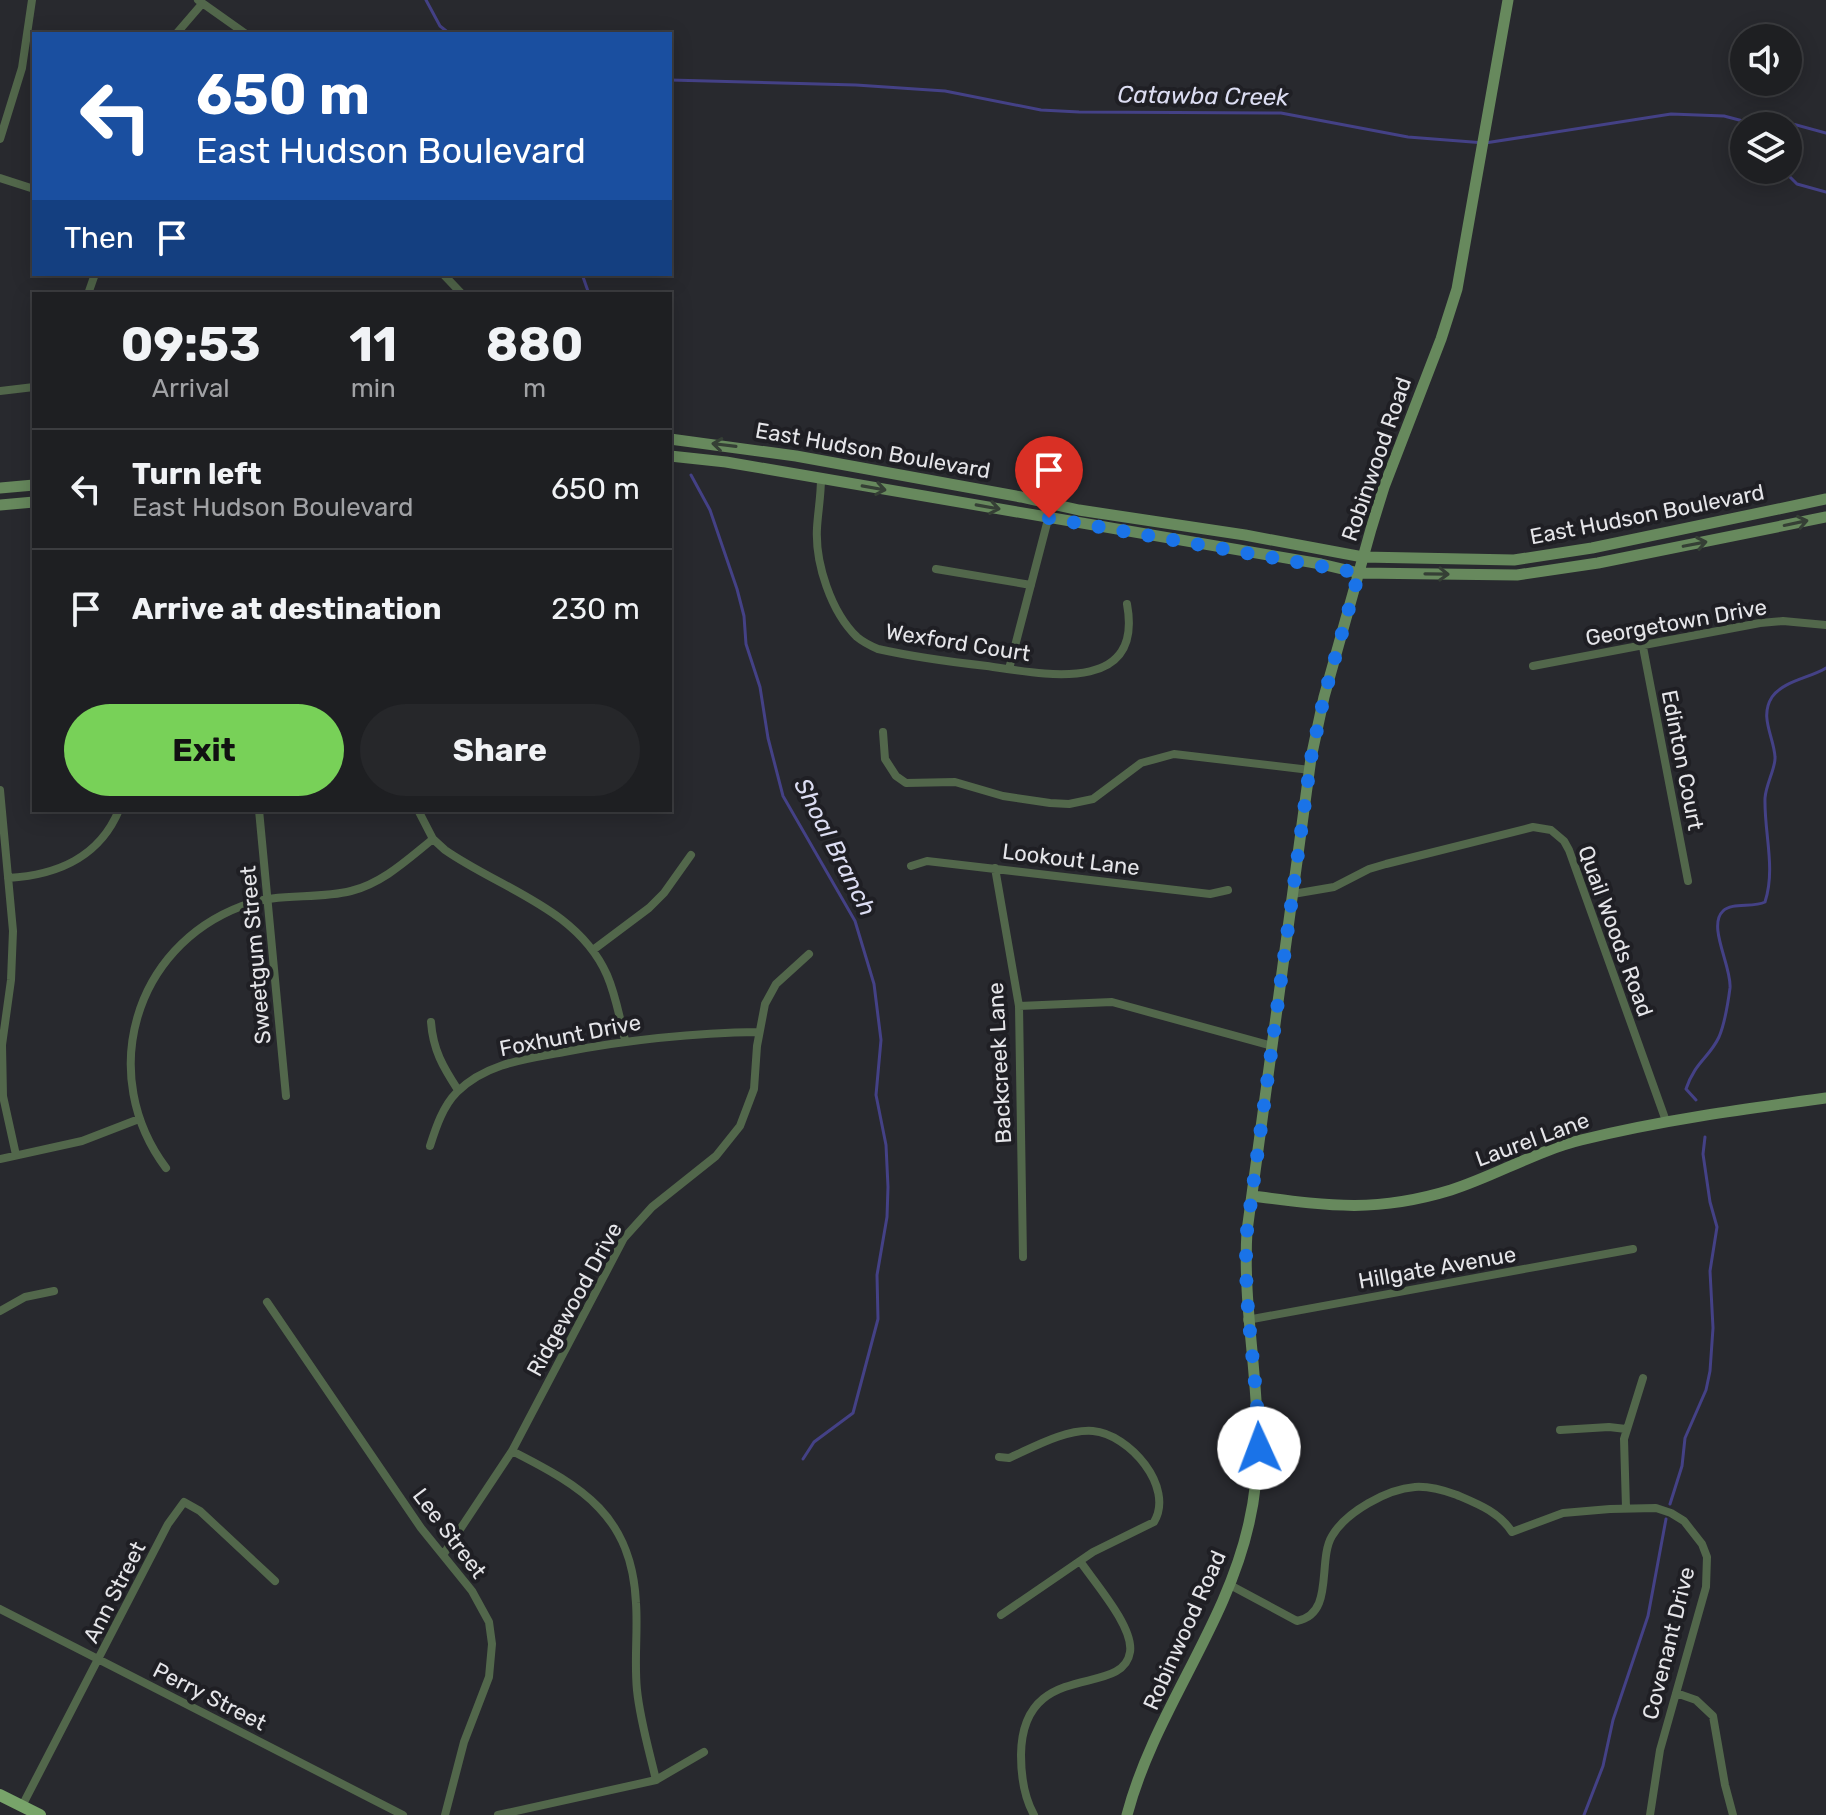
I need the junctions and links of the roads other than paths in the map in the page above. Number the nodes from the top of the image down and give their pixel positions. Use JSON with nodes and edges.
{"nodes":[{"id":1,"x":32,"y":0,"type":"edge"},
{"id":2,"x":1508,"y":0,"type":"edge"},
{"id":3,"x":199,"y":2,"type":"edge"},
{"id":4,"x":177,"y":32,"type":"edge"},
{"id":5,"x":243,"y":32,"type":"edge"},
{"id":6,"x":0,"y":139,"type":"edge"},
{"id":7,"x":0,"y":178,"type":"edge"},
{"id":8,"x":32,"y":188,"type":"edge"},
{"id":9,"x":445,"y":276,"type":"edge"},
{"id":10,"x":460,"y":292,"type":"edge"},
{"id":11,"x":32,"y":387,"type":"edge"},
{"id":12,"x":0,"y":391,"type":"edge"},
{"id":13,"x":672,"y":439,"type":"edge"},
{"id":14,"x":672,"y":456,"type":"edge"},
{"id":15,"x":829,"y":462,"type":"junction"},
{"id":16,"x":821,"y":478,"type":"junction"},
{"id":17,"x":32,"y":485,"type":"edge"},
{"id":18,"x":0,"y":488,"type":"edge"},
{"id":19,"x":1826,"y":499,"type":"edge"},
{"id":20,"x":32,"y":502,"type":"edge"},
{"id":21,"x":1052,"y":504,"type":"junction"},
{"id":22,"x":0,"y":505,"type":"edge"},
{"id":23,"x":1826,"y":517,"type":"edge"},
{"id":24,"x":1049,"y":518,"type":"junction"},
{"id":25,"x":1363,"y":557,"type":"junction"},
{"id":26,"x":936,"y":569,"type":"dead end"},
{"id":27,"x":1359,"y":573,"type":"junction"},
{"id":28,"x":1031,"y":585,"type":"junction"},
{"id":29,"x":1127,"y":604,"type":"dead end"},
{"id":30,"x":1826,"y":625,"type":"edge"},
{"id":31,"x":1643,"y":647,"type":"junction"},
{"id":32,"x":1533,"y":666,"type":"dead end"},
{"id":33,"x":1009,"y":669,"type":"junction"},
{"id":34,"x":883,"y":732,"type":"dead end"},
{"id":35,"x":1310,"y":770,"type":"junction"},
{"id":36,"x":0,"y":790,"type":"edge"},
{"id":37,"x":118,"y":812,"type":"edge"},
{"id":38,"x":259,"y":812,"type":"edge"},
{"id":39,"x":419,"y":812,"type":"edge"},
{"id":40,"x":433,"y":839,"type":"junction"},
{"id":41,"x":691,"y":855,"type":"dead end"},
{"id":42,"x":911,"y":866,"type":"dead end"},
{"id":43,"x":995,"y":868,"type":"junction"},
{"id":44,"x":8,"y":878,"type":"junction"},
{"id":45,"x":1688,"y":881,"type":"dead end"},
{"id":46,"x":1228,"y":890,"type":"dead end"},
{"id":47,"x":1293,"y":894,"type":"junction"},
{"id":48,"x":268,"y":899,"type":"junction"},
{"id":49,"x":593,"y":950,"type":"junction"},
{"id":50,"x":809,"y":954,"type":"dead end"},
{"id":51,"x":1019,"y":1006,"type":"junction"},
{"id":52,"x":431,"y":1022,"type":"dead end"},
{"id":53,"x":759,"y":1032,"type":"junction"},
{"id":54,"x":625,"y":1040,"type":"junction"},
{"id":55,"x":1272,"y":1046,"type":"junction"},
{"id":56,"x":458,"y":1090,"type":"junction"},
{"id":57,"x":286,"y":1096,"type":"dead end"},
{"id":58,"x":1826,"y":1098,"type":"edge"},
{"id":59,"x":139,"y":1119,"type":"junction"},
{"id":60,"x":1666,"y":1121,"type":"junction"},
{"id":61,"x":430,"y":1146,"type":"dead end"},
{"id":62,"x":16,"y":1155,"type":"junction"},
{"id":63,"x":0,"y":1159,"type":"edge"},
{"id":64,"x":166,"y":1168,"type":"dead end"},
{"id":65,"x":1253,"y":1196,"type":"junction"},
{"id":66,"x":1633,"y":1249,"type":"dead end"},
{"id":67,"x":1023,"y":1257,"type":"dead end"},
{"id":68,"x":54,"y":1291,"type":"dead end"},
{"id":69,"x":267,"y":1302,"type":"dead end"},
{"id":70,"x":0,"y":1311,"type":"edge"},
{"id":71,"x":1247,"y":1320,"type":"junction"},
{"id":72,"x":1643,"y":1378,"type":"dead end"},
{"id":73,"x":1626,"y":1429,"type":"junction"},
{"id":74,"x":1560,"y":1430,"type":"dead end"},
{"id":75,"x":512,"y":1451,"type":"junction"},
{"id":76,"x":999,"y":1457,"type":"dead end"},
{"id":77,"x":1626,"y":1508,"type":"junction"},
{"id":78,"x":443,"y":1555,"type":"junction"},
{"id":79,"x":1080,"y":1561,"type":"junction"},
{"id":80,"x":275,"y":1581,"type":"dead end"},
{"id":81,"x":1230,"y":1585,"type":"junction"},
{"id":82,"x":0,"y":1609,"type":"edge"},
{"id":83,"x":1001,"y":1615,"type":"dead end"},
{"id":84,"x":99,"y":1660,"type":"junction"},
{"id":85,"x":1676,"y":1693,"type":"junction"},
{"id":86,"x":704,"y":1752,"type":"dead end"},
{"id":87,"x":656,"y":1780,"type":"junction"},
{"id":88,"x":0,"y":1795,"type":"edge"},
{"id":89,"x":22,"y":1806,"type":"junction"},
{"id":90,"x":386,"y":1811,"type":"edge"},
{"id":91,"x":40,"y":1815,"type":"edge"},
{"id":92,"x":403,"y":1815,"type":"edge"},
{"id":93,"x":445,"y":1815,"type":"edge"},
{"id":94,"x":498,"y":1815,"type":"edge"},
{"id":95,"x":1034,"y":1815,"type":"edge"},
{"id":96,"x":1127,"y":1815,"type":"edge"},
{"id":97,"x":1650,"y":1815,"type":"edge"},
{"id":98,"x":1733,"y":1815,"type":"edge"}],
"edges":[{"from":1,"to":6,"type":"street"},
{"from":2,"to":25,"type":"main road","name":"Robinwood Road"},
{"from":3,"to":4,"type":"street"},
{"from":3,"to":5,"type":"street"},
{"from":7,"to":8,"type":"street"},
{"from":9,"to":10,"type":"street"},
{"from":11,"to":12,"type":"street"},
{"from":15,"to":13,"type":"main road","name":"East Hudson Boulevard","one_way":true},
{"from":14,"to":16,"type":"main road","name":"East Hudson Boulevard"},
{"from":15,"to":16,"type":"main road"},
{"from":15,"to":21,"type":"main road","name":"East Hudson Boulevard"},
{"from":16,"to":24,"type":"main road","name":"East Hudson Boulevard","one_way":true},
{"from":16,"to":33,"type":"street","name":"Wexford Court"},
{"from":17,"to":18,"type":"main road"},
{"from":19,"to":25,"type":"main road","name":"East Hudson Boulevard"},
{"from":20,"to":22,"type":"main road"},
{"from":21,"to":24,"type":"street"},
{"from":21,"to":25,"type":"main road","name":"East Hudson Boulevard"},
{"from":27,"to":23,"type":"main road","name":"East Hudson Boulevard","one_way":true},
{"from":24,"to":27,"type":"main road","name":"East Hudson Boulevard"},
{"from":24,"to":28,"type":"street"},
{"from":25,"to":27,"type":"main road","name":"Robinwood Road"},
{"from":26,"to":28,"type":"street"},
{"from":27,"to":35,"type":"main road","name":"Robinwood Road"},
{"from":28,"to":33,"type":"street"},
{"from":29,"to":33,"type":"street","name":"Wexford Court"},
{"from":30,"to":31,"type":"street","name":"Georgetown Drive"},
{"from":31,"to":32,"type":"street","name":"Georgetown Drive"},
{"from":31,"to":45,"type":"street","name":"Edinton Court"},
{"from":34,"to":35,"type":"street"},
{"from":35,"to":47,"type":"main road","name":"Robinwood Road"},
{"from":36,"to":44,"type":"street"},
{"from":37,"to":44,"type":"street"},
{"from":38,"to":48,"type":"street","name":"Sweetgum Street"},
{"from":39,"to":40,"type":"street"},
{"from":40,"to":48,"type":"street"},
{"from":40,"to":49,"type":"street"},
{"from":41,"to":49,"type":"street"},
{"from":42,"to":43,"type":"street","name":"Lookout Lane"},
{"from":43,"to":46,"type":"street","name":"Lookout Lane"},
{"from":43,"to":51,"type":"street","name":"Backcreek Lane"},
{"from":44,"to":62,"type":"street"},
{"from":47,"to":55,"type":"main road","name":"Robinwood Road"},
{"from":47,"to":60,"type":"street","name":"Quail Woods Road"},
{"from":48,"to":57,"type":"street","name":"Sweetgum Street"},
{"from":48,"to":59,"type":"street"},
{"from":49,"to":54,"type":"street"},
{"from":50,"to":53,"type":"street","name":"Ridgewood Drive"},
{"from":51,"to":55,"type":"street"},
{"from":51,"to":67,"type":"street","name":"Backcreek Lane"},
{"from":52,"to":56,"type":"street"},
{"from":53,"to":54,"type":"street","name":"Foxhunt Drive"},
{"from":53,"to":75,"type":"street","name":"Ridgewood Drive"},
{"from":54,"to":56,"type":"street","name":"Foxhunt Drive"},
{"from":55,"to":65,"type":"main road","name":"Robinwood Road"},
{"from":56,"to":61,"type":"street","name":"Foxhunt Drive"},
{"from":58,"to":60,"type":"main road","name":"Laurel Lane"},
{"from":59,"to":62,"type":"street"},
{"from":59,"to":64,"type":"street"},
{"from":60,"to":65,"type":"main road","name":"Laurel Lane"},
{"from":62,"to":63,"type":"street"},
{"from":65,"to":71,"type":"main road","name":"Robinwood Road"},
{"from":66,"to":71,"type":"street","name":"Hillgate Avenue"},
{"from":68,"to":70,"type":"street"},
{"from":69,"to":78,"type":"street","name":"Lee Street"},
{"from":71,"to":81,"type":"main road","name":"Robinwood Road"},
{"from":72,"to":73,"type":"street"},
{"from":73,"to":74,"type":"street"},
{"from":73,"to":77,"type":"street"},
{"from":75,"to":78,"type":"street","name":"Ridgewood Drive"},
{"from":75,"to":87,"type":"street"},
{"from":76,"to":79,"type":"street"},
{"from":77,"to":81,"type":"street","name":"Covenant Drive"},
{"from":77,"to":85,"type":"street","name":"Covenant Drive"},
{"from":78,"to":93,"type":"street","name":"Lee Street"},
{"from":79,"to":83,"type":"street"},
{"from":79,"to":95,"type":"street"},
{"from":80,"to":84,"type":"street","name":"Ann Street"},
{"from":81,"to":96,"type":"main road","name":"Robinwood Road"},
{"from":82,"to":84,"type":"street","name":"Perry Street"},
{"from":84,"to":89,"type":"street","name":"Ann Street"},
{"from":84,"to":90,"type":"street","name":"Perry Street"},
{"from":85,"to":97,"type":"street","name":"Covenant Drive"},
{"from":85,"to":98,"type":"street"},
{"from":86,"to":87,"type":"street"},
{"from":87,"to":94,"type":"street"},
{"from":88,"to":89,"type":"main road"},
{"from":89,"to":91,"type":"main road"},
{"from":90,"to":92,"type":"street","name":"Perry Street"}]}
